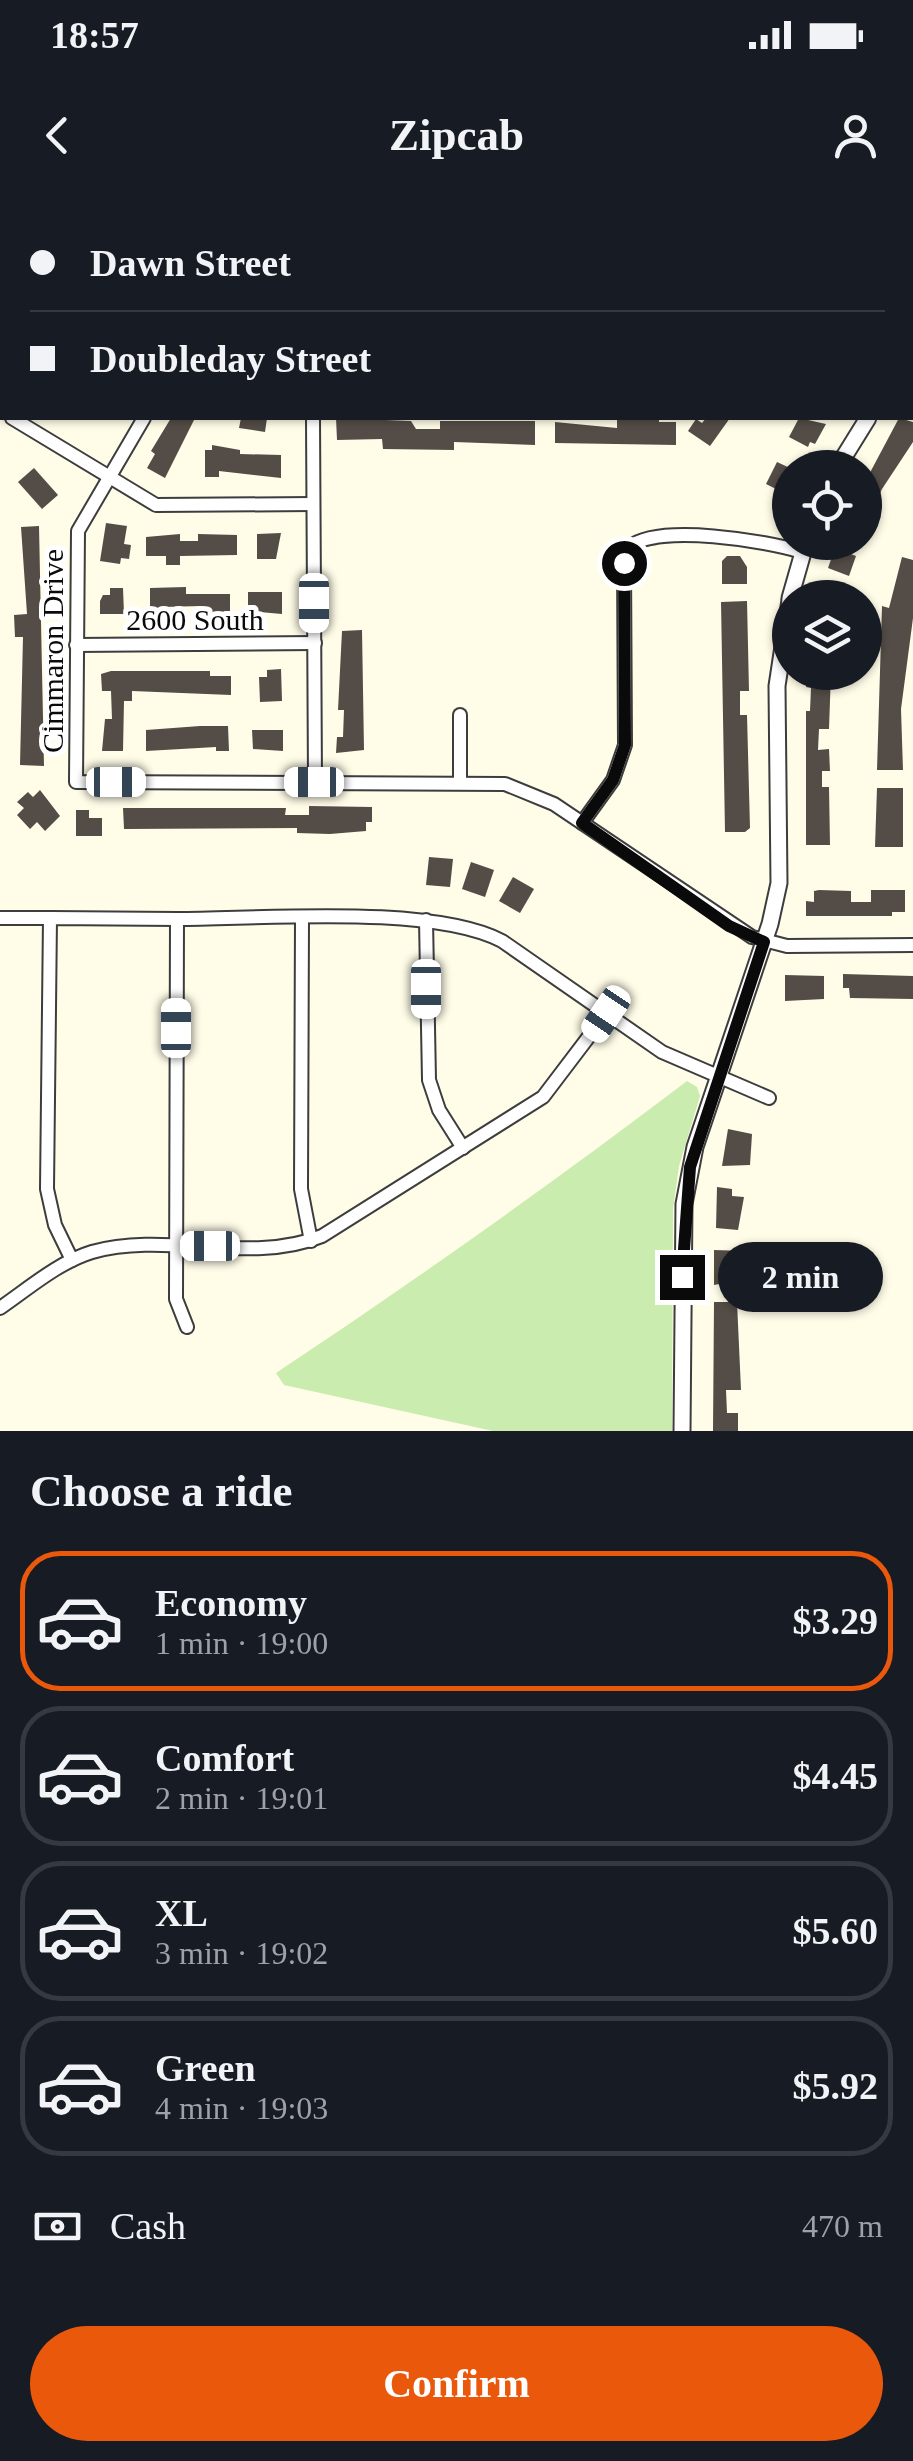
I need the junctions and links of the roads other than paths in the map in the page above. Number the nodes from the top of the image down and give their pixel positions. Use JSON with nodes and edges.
{"nodes":[{"id":1,"x":15,"y":420,"type":"edge"},
{"id":2,"x":143,"y":420,"type":"edge"},
{"id":3,"x":312,"y":420,"type":"edge"},
{"id":4,"x":867,"y":420,"type":"edge"},
{"id":5,"x":848,"y":450,"type":"edge"},
{"id":6,"x":110,"y":476,"type":"junction"},
{"id":7,"x":313,"y":504,"type":"junction"},
{"id":8,"x":772,"y":543,"type":"edge"},
{"id":9,"x":314,"y":643,"type":"junction"},
{"id":10,"x":76,"y":645,"type":"junction"},
{"id":11,"x":778,"y":690,"type":"edge"},
{"id":12,"x":460,"y":715,"type":"dead end"},
{"id":13,"x":460,"y":781,"type":"junction"},
{"id":14,"x":314,"y":782,"type":"junction"},
{"id":15,"x":582,"y":823,"type":"junction"},
{"id":16,"x":0,"y":918,"type":"edge"},
{"id":17,"x":50,"y":918,"type":"junction"},
{"id":18,"x":177,"y":919,"type":"junction"},
{"id":19,"x":302,"y":920,"type":"junction"},
{"id":20,"x":426,"y":920,"type":"junction"},
{"id":21,"x":764,"y":942,"type":"junction"},
{"id":22,"x":913,"y":944,"type":"edge"},
{"id":23,"x":606,"y":1014,"type":"junction"},
{"id":24,"x":716,"y":1078,"type":"junction"},
{"id":25,"x":769,"y":1098,"type":"dead end"},
{"id":26,"x":463,"y":1148,"type":"junction"},
{"id":27,"x":311,"y":1240,"type":"junction"},
{"id":28,"x":176,"y":1246,"type":"junction"},
{"id":29,"x":72,"y":1260,"type":"junction"},
{"id":30,"x":0,"y":1308,"type":"edge"},
{"id":31,"x":186,"y":1327,"type":"dead end"},
{"id":32,"x":682,"y":1431,"type":"edge"}],
"edges":[{"from":1,"to":6,"type":"street"},
{"from":2,"to":6,"type":"street","name":"Cimmaron Drive"},
{"from":3,"to":7,"type":"street"},
{"from":4,"to":5,"type":"street"},
{"from":6,"to":7,"type":"street"},
{"from":6,"to":10,"type":"street","name":"Cimmaron Drive"},
{"from":7,"to":9,"type":"street"},
{"from":8,"to":15,"type":"street"},
{"from":9,"to":10,"type":"street","name":"2600 South"},
{"from":9,"to":14,"type":"street"},
{"from":10,"to":14,"type":"street","name":"Cimmaron Drive"},
{"from":11,"to":21,"type":"street"},
{"from":12,"to":13,"type":"street"},
{"from":13,"to":14,"type":"street"},
{"from":13,"to":15,"type":"street"},
{"from":15,"to":21,"type":"street"},
{"from":16,"to":17,"type":"street"},
{"from":17,"to":18,"type":"street"},
{"from":17,"to":29,"type":"street"},
{"from":18,"to":19,"type":"street"},
{"from":18,"to":28,"type":"street"},
{"from":19,"to":20,"type":"street"},
{"from":19,"to":27,"type":"street"},
{"from":20,"to":23,"type":"street"},
{"from":20,"to":26,"type":"street"},
{"from":21,"to":22,"type":"street"},
{"from":21,"to":24,"type":"street"},
{"from":23,"to":24,"type":"street"},
{"from":23,"to":26,"type":"street"},
{"from":24,"to":25,"type":"street"},
{"from":24,"to":32,"type":"street"},
{"from":26,"to":27,"type":"street"},
{"from":27,"to":28,"type":"street"},
{"from":28,"to":29,"type":"street"},
{"from":28,"to":31,"type":"street"},
{"from":29,"to":30,"type":"street"}]}
